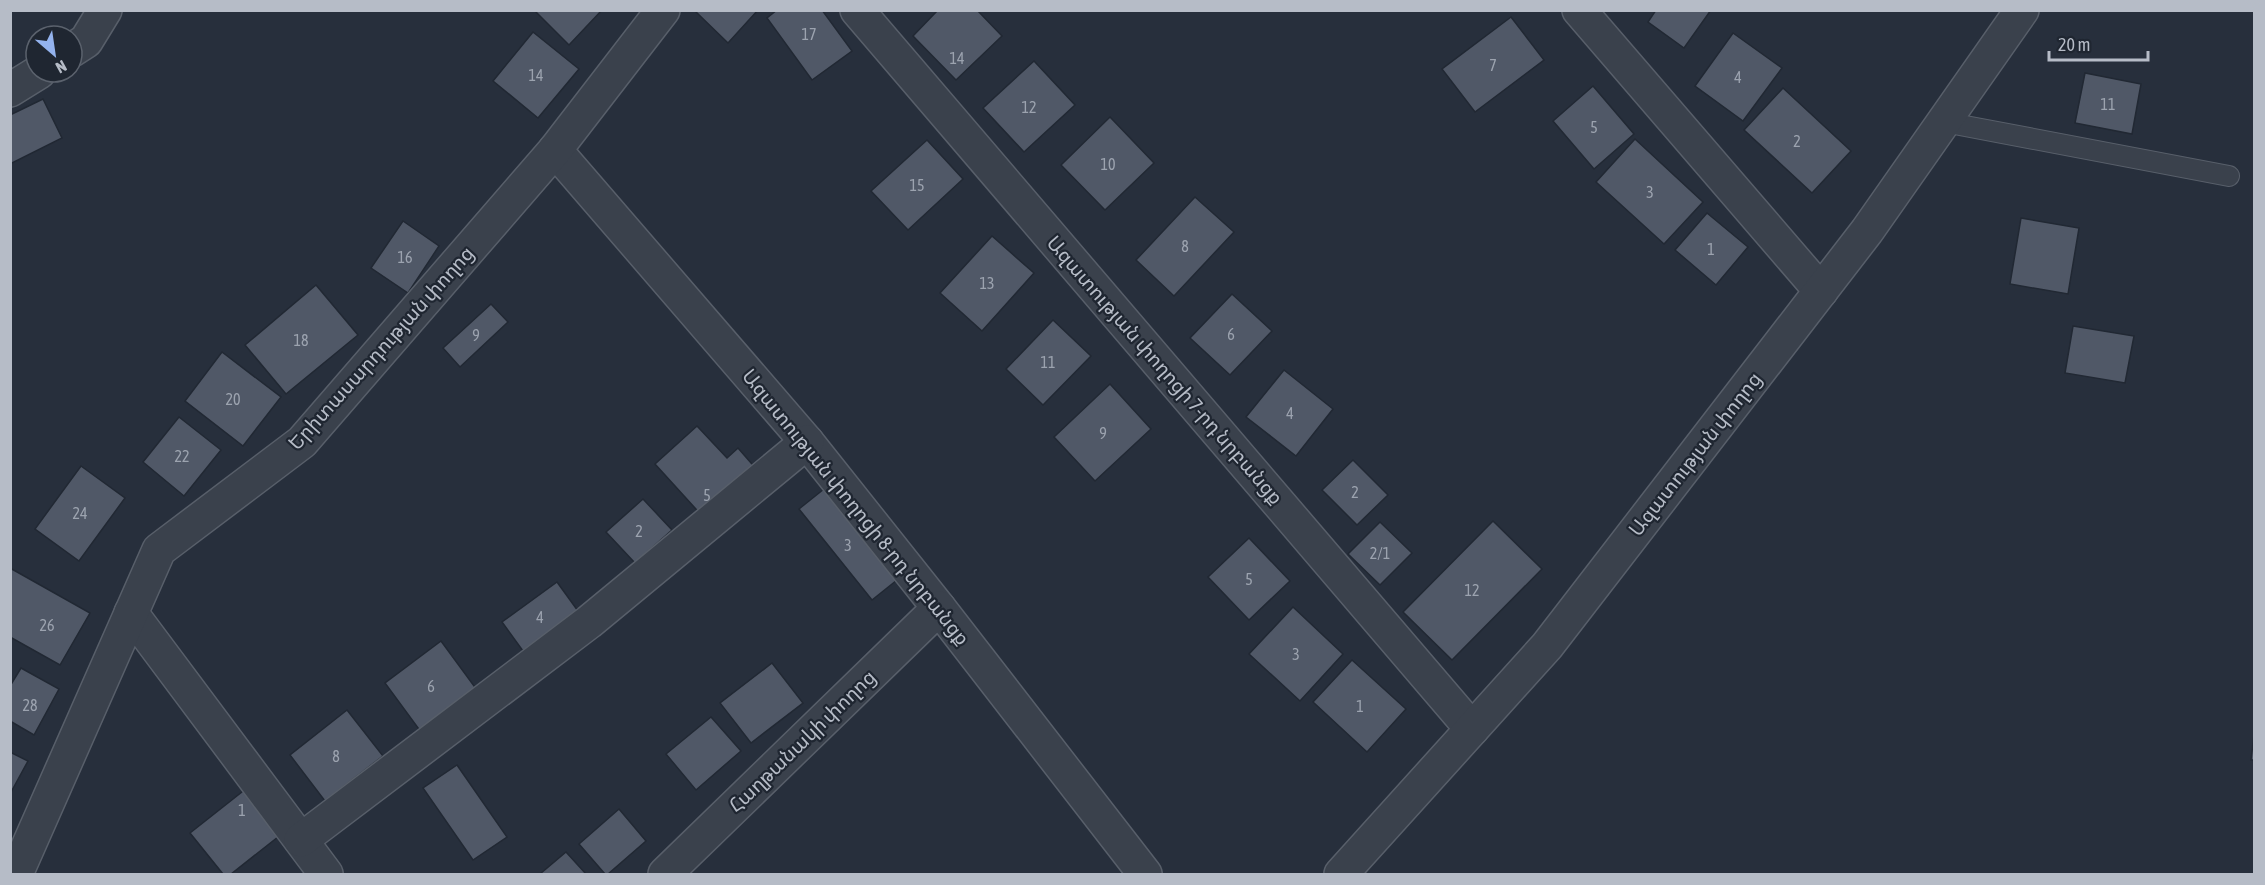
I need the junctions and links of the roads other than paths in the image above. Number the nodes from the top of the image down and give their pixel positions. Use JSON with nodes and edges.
{"nodes":[{"id":1,"x":105,"y":10,"type":"edge"},
{"id":2,"x":663,"y":10,"type":"edge"},
{"id":3,"x":857,"y":10,"type":"edge"},
{"id":4,"x":1579,"y":10,"type":"edge"},
{"id":5,"x":2022,"y":10,"type":"edge"},
{"id":6,"x":84,"y":42,"type":"edge"},
{"id":7,"x":24,"y":81,"type":"edge"},
{"id":8,"x":10,"y":90,"type":"edge"},
{"id":9,"x":1944,"y":122,"type":"junction"},
{"id":10,"x":555,"y":150,"type":"junction"},
{"id":11,"x":2229,"y":176,"type":"dead end"},
{"id":12,"x":1821,"y":291,"type":"junction"},
{"id":13,"x":807,"y":442,"type":"junction"},
{"id":14,"x":939,"y":608,"type":"junction"},
{"id":15,"x":131,"y":613,"type":"junction"},
{"id":16,"x":1472,"y":729,"type":"junction"},
{"id":17,"x":301,"y":840,"type":"junction"},
{"id":18,"x":16,"y":874,"type":"edge"},
{"id":19,"x":326,"y":874,"type":"edge"},
{"id":20,"x":665,"y":874,"type":"edge"},
{"id":21,"x":1145,"y":874,"type":"edge"},
{"id":22,"x":1341,"y":874,"type":"edge"}],
"edges":[{"from":1,"to":6,"type":"street"},
{"from":2,"to":10,"type":"street","name":"Երիտասարդության փողոց"},
{"from":3,"to":16,"type":"street","name":"Ազատության փողոցի 7-րդ նրբանցք"},
{"from":4,"to":12,"type":"street"},
{"from":5,"to":9,"type":"street","name":"Ազատության փողոց"},
{"from":7,"to":8,"type":"street"},
{"from":9,"to":11,"type":"lane"},
{"from":9,"to":12,"type":"street","name":"Ազատության փողոց"},
{"from":10,"to":13,"type":"street","name":"Ազատության փողոցի 8-րդ նրբանցք"},
{"from":10,"to":15,"type":"street","name":"Երիտասարդության փողոց"},
{"from":12,"to":16,"type":"street","name":"Ազատության փողոց"},
{"from":13,"to":14,"type":"street","name":"Ազատության փողոցի 8-րդ նրբանցք"},
{"from":13,"to":17,"type":"street"},
{"from":14,"to":20,"type":"street","name":"Հաղթանակի փողոց"},
{"from":14,"to":21,"type":"street","name":"Ազատության փողոցի 8-րդ նրբանցք"},
{"from":15,"to":17,"type":"street"},
{"from":15,"to":18,"type":"street","name":"Երիտասարդության փողոց"},
{"from":16,"to":22,"type":"street","name":"Ազատության փողոց"},
{"from":17,"to":19,"type":"street"}]}
